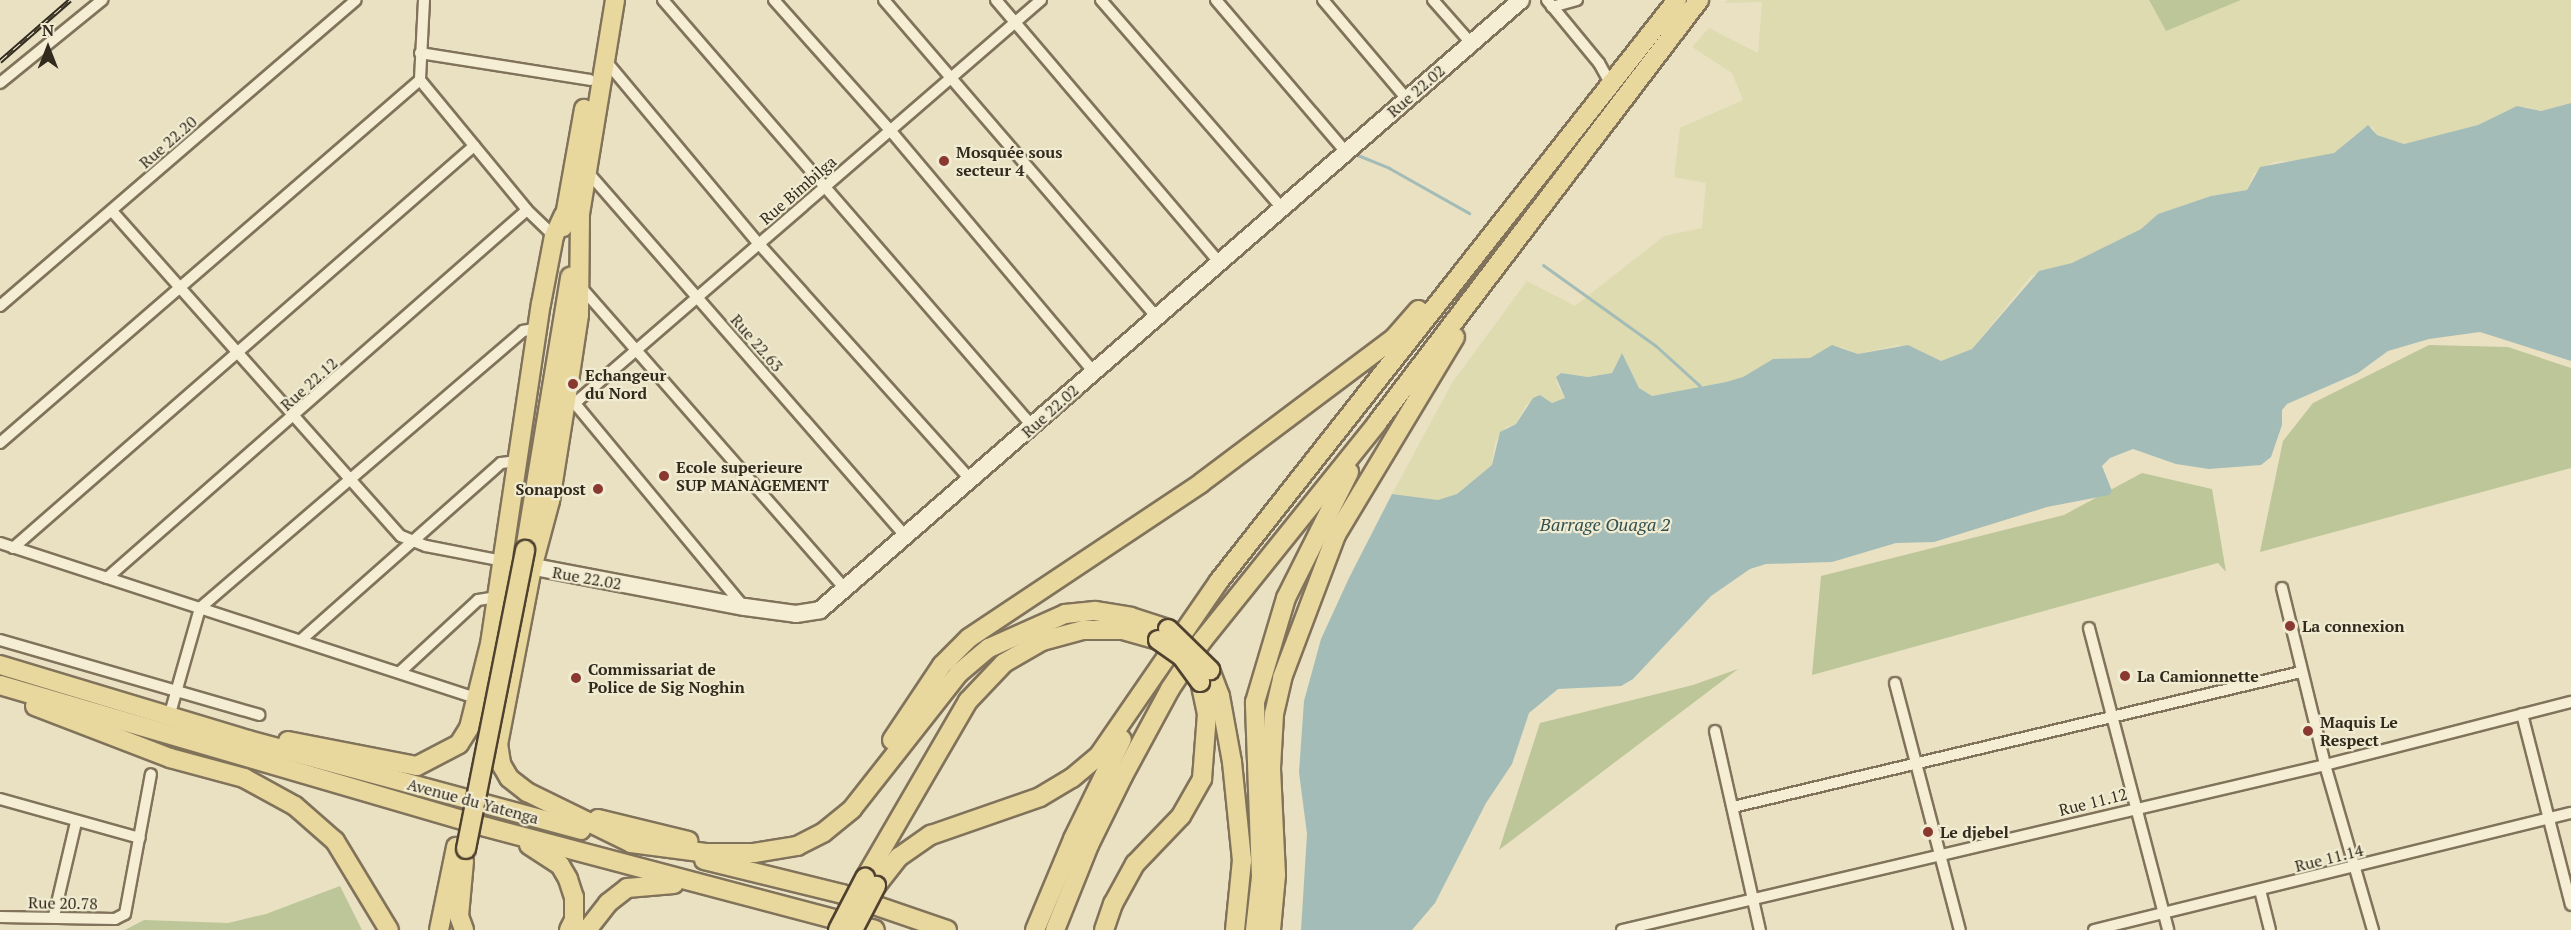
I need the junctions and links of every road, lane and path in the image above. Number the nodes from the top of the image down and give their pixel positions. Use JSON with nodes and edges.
{"nodes":[{"id":1,"x":102,"y":0,"type":"edge"},
{"id":2,"x":356,"y":0,"type":"edge"},
{"id":3,"x":424,"y":0,"type":"edge"},
{"id":4,"x":603,"y":0,"type":"edge"},
{"id":5,"x":615,"y":0,"type":"edge"},
{"id":6,"x":663,"y":0,"type":"edge"},
{"id":7,"x":774,"y":0,"type":"edge"},
{"id":8,"x":884,"y":0,"type":"edge"},
{"id":9,"x":996,"y":0,"type":"edge"},
{"id":10,"x":1041,"y":0,"type":"edge"},
{"id":11,"x":1101,"y":0,"type":"edge"},
{"id":12,"x":1216,"y":0,"type":"edge"},
{"id":13,"x":1323,"y":0,"type":"edge"},
{"id":14,"x":1433,"y":0,"type":"edge"},
{"id":15,"x":1521,"y":0,"type":"edge"},
{"id":16,"x":1577,"y":0,"type":"edge"},
{"id":17,"x":1677,"y":0,"type":"edge"},
{"id":18,"x":1699,"y":0,"type":"edge"},
{"id":19,"x":1550,"y":4,"type":"edge"},
{"id":20,"x":1015,"y":22,"type":"junction"},
{"id":21,"x":1471,"y":43,"type":"junction"},
{"id":22,"x":420,"y":53,"type":"junction"},
{"id":23,"x":605,"y":59,"type":"junction"},
{"id":24,"x":951,"y":77,"type":"junction"},
{"id":25,"x":420,"y":80,"type":"junction"},
{"id":26,"x":590,"y":80,"type":"junction"},
{"id":27,"x":0,"y":83,"type":"edge"},
{"id":28,"x":1610,"y":83,"type":"junction"},
{"id":29,"x":1407,"y":99,"type":"junction"},
{"id":30,"x":890,"y":130,"type":"junction"},
{"id":31,"x":474,"y":146,"type":"junction"},
{"id":32,"x":1346,"y":152,"type":"junction"},
{"id":33,"x":1548,"y":164,"type":"junction"},
{"id":34,"x":586,"y":170,"type":"junction"},
{"id":35,"x":1560,"y":181,"type":"junction"},
{"id":36,"x":825,"y":187,"type":"junction"},
{"id":37,"x":1282,"y":208,"type":"junction"},
{"id":38,"x":527,"y":210,"type":"junction"},
{"id":39,"x":112,"y":211,"type":"junction"},
{"id":40,"x":572,"y":215,"type":"junction"},
{"id":41,"x":554,"y":236,"type":"junction"},
{"id":42,"x":759,"y":243,"type":"junction"},
{"id":43,"x":1220,"y":263,"type":"junction"},
{"id":44,"x":577,"y":283,"type":"junction"},
{"id":45,"x":181,"y":286,"type":"junction"},
{"id":46,"x":697,"y":297,"type":"junction"},
{"id":47,"x":0,"y":306,"type":"edge"},
{"id":48,"x":1158,"y":318,"type":"junction"},
{"id":49,"x":538,"y":328,"type":"junction"},
{"id":50,"x":636,"y":350,"type":"junction"},
{"id":51,"x":238,"y":351,"type":"junction"},
{"id":52,"x":1094,"y":372,"type":"junction"},
{"id":53,"x":571,"y":399,"type":"junction"},
{"id":54,"x":296,"y":416,"type":"junction"},
{"id":55,"x":1377,"y":423,"type":"junction"},
{"id":56,"x":1033,"y":426,"type":"junction"},
{"id":57,"x":0,"y":443,"type":"edge"},
{"id":58,"x":518,"y":461,"type":"junction"},
{"id":59,"x":971,"y":480,"type":"junction"},
{"id":60,"x":351,"y":481,"type":"junction"},
{"id":61,"x":905,"y":536,"type":"junction"},
{"id":62,"x":411,"y":542,"type":"junction"},
{"id":63,"x":0,"y":543,"type":"edge"},
{"id":64,"x":13,"y":548,"type":"junction"},
{"id":65,"x":503,"y":561,"type":"junction"},
{"id":66,"x":532,"y":568,"type":"junction"},
{"id":67,"x":107,"y":578,"type":"junction"},
{"id":68,"x":2282,"y":588,"type":"dead end"},
{"id":69,"x":845,"y":589,"type":"junction"},
{"id":70,"x":497,"y":597,"type":"junction"},
{"id":71,"x":745,"y":607,"type":"junction"},
{"id":72,"x":200,"y":608,"type":"junction"},
{"id":73,"x":2089,"y":628,"type":"dead end"},
{"id":74,"x":1163,"y":634,"type":"junction"},
{"id":75,"x":0,"y":640,"type":"edge"},
{"id":76,"x":301,"y":640,"type":"junction"},
{"id":77,"x":0,"y":665,"type":"edge"},
{"id":78,"x":400,"y":672,"type":"junction"},
{"id":79,"x":2301,"y":672,"type":"junction"},
{"id":80,"x":1205,"y":676,"type":"junction"},
{"id":81,"x":1151,"y":681,"type":"junction"},
{"id":82,"x":1895,"y":683,"type":"dead end"},
{"id":83,"x":0,"y":685,"type":"edge"},
{"id":84,"x":0,"y":691,"type":"edge"},
{"id":85,"x":176,"y":692,"type":"junction"},
{"id":86,"x":476,"y":699,"type":"junction"},
{"id":87,"x":2571,"y":702,"type":"edge"},
{"id":88,"x":2522,"y":714,"type":"junction"},
{"id":89,"x":259,"y":715,"type":"dead end"},
{"id":90,"x":169,"y":717,"type":"junction"},
{"id":91,"x":2113,"y":717,"type":"junction"},
{"id":92,"x":1715,"y":730,"type":"dead end"},
{"id":93,"x":248,"y":740,"type":"junction"},
{"id":94,"x":1916,"y":761,"type":"junction"},
{"id":95,"x":2325,"y":765,"type":"junction"},
{"id":96,"x":151,"y":774,"type":"dead end"},
{"id":97,"x":0,"y":799,"type":"edge"},
{"id":98,"x":1732,"y":807,"type":"junction"},
{"id":99,"x":2138,"y":807,"type":"junction"},
{"id":100,"x":556,"y":809,"type":"junction"},
{"id":101,"x":852,"y":809,"type":"junction"},
{"id":102,"x":2571,"y":813,"type":"edge"},
{"id":103,"x":2548,"y":819,"type":"junction"},
{"id":104,"x":76,"y":822,"type":"junction"},
{"id":105,"x":486,"y":827,"type":"junction"},
{"id":106,"x":140,"y":838,"type":"junction"},
{"id":107,"x":631,"y":843,"type":"junction"},
{"id":108,"x":461,"y":848,"type":"junction"},
{"id":109,"x":754,"y":853,"type":"junction"},
{"id":110,"x":1941,"y":855,"type":"junction"},
{"id":111,"x":2357,"y":866,"type":"junction"},
{"id":112,"x":871,"y":882,"type":"junction"},
{"id":113,"x":697,"y":883,"type":"junction"},
{"id":114,"x":447,"y":885,"type":"junction"},
{"id":115,"x":2260,"y":891,"type":"junction"},
{"id":116,"x":1753,"y":898,"type":"junction"},
{"id":117,"x":2571,"y":905,"type":"edge"},
{"id":118,"x":2164,"y":913,"type":"junction"},
{"id":119,"x":54,"y":916,"type":"junction"},
{"id":120,"x":0,"y":917,"type":"edge"},
{"id":121,"x":832,"y":923,"type":"edge"},
{"id":122,"x":389,"y":930,"type":"edge"},
{"id":123,"x":439,"y":930,"type":"edge"},
{"id":124,"x":451,"y":930,"type":"edge"},
{"id":125,"x":464,"y":930,"type":"edge"},
{"id":126,"x":569,"y":930,"type":"edge"},
{"id":127,"x":587,"y":930,"type":"edge"},
{"id":128,"x":855,"y":930,"type":"edge"},
{"id":129,"x":875,"y":930,"type":"edge"},
{"id":130,"x":947,"y":930,"type":"edge"},
{"id":131,"x":1035,"y":930,"type":"edge"},
{"id":132,"x":1055,"y":930,"type":"edge"},
{"id":133,"x":1104,"y":930,"type":"edge"},
{"id":134,"x":1235,"y":930,"type":"edge"},
{"id":135,"x":1255,"y":930,"type":"edge"},
{"id":136,"x":1271,"y":930,"type":"edge"},
{"id":137,"x":1622,"y":930,"type":"edge"},
{"id":138,"x":1760,"y":930,"type":"edge"},
{"id":139,"x":1960,"y":930,"type":"edge"},
{"id":140,"x":2094,"y":930,"type":"edge"},
{"id":141,"x":2168,"y":930,"type":"edge"},
{"id":142,"x":2270,"y":930,"type":"edge"},
{"id":143,"x":2373,"y":930,"type":"edge"}],
"edges":[{"from":1,"to":27,"type":"street"},
{"from":2,"to":39,"type":"street","name":"Rue 22.20"},
{"from":3,"to":22,"type":"street"},
{"from":4,"to":26,"type":"main road"},
{"from":5,"to":23,"type":"main road"},
{"from":6,"to":36,"type":"street"},
{"from":7,"to":30,"type":"street"},
{"from":8,"to":24,"type":"street"},
{"from":9,"to":20,"type":"street"},
{"from":10,"to":20,"type":"street","name":"Rue Bimbilga"},
{"from":11,"to":37,"type":"street"},
{"from":12,"to":32,"type":"street"},
{"from":13,"to":29,"type":"street"},
{"from":14,"to":21,"type":"street"},
{"from":15,"to":21,"type":"street","name":"Rue 22.02"},
{"from":16,"to":19,"type":"street"},
{"from":17,"to":28,"type":"main road"},
{"from":18,"to":35,"type":"main road"},
{"from":19,"to":28,"type":"street"},
{"from":20,"to":24,"type":"street","name":"Rue Bimbilga"},
{"from":20,"to":43,"type":"street"},
{"from":21,"to":29,"type":"street","name":"Rue 22.02"},
{"from":22,"to":25,"type":"street"},
{"from":22,"to":26,"type":"street"},
{"from":23,"to":34,"type":"main road"},
{"from":23,"to":42,"type":"street"},
{"from":24,"to":30,"type":"street","name":"Rue Bimbilga"},
{"from":24,"to":48,"type":"street"},
{"from":25,"to":31,"type":"street"},
{"from":25,"to":45,"type":"street"},
{"from":26,"to":40,"type":"main road"},
{"from":28,"to":33,"type":"main road"},
{"from":29,"to":32,"type":"street","name":"Rue 22.02"},
{"from":30,"to":36,"type":"street","name":"Rue Bimbilga"},
{"from":30,"to":52,"type":"street"},
{"from":31,"to":38,"type":"street"},
{"from":31,"to":51,"type":"street"},
{"from":32,"to":37,"type":"street","name":"Rue 22.02"},
{"from":33,"to":81,"type":"main road"},
{"from":33,"to":101,"type":"main road"},
{"from":34,"to":40,"type":"main road"},
{"from":34,"to":46,"type":"street","name":"Rue 22.63"},
{"from":35,"to":55,"type":"main road"},
{"from":35,"to":136,"type":"main road"},
{"from":36,"to":42,"type":"street","name":"Rue Bimbilga"},
{"from":36,"to":56,"type":"street"},
{"from":37,"to":43,"type":"street","name":"Rue 22.02"},
{"from":38,"to":41,"type":"street"},
{"from":38,"to":54,"type":"street","name":"Rue 22.12"},
{"from":39,"to":45,"type":"street"},
{"from":39,"to":47,"type":"street","name":"Rue 22.20"},
{"from":40,"to":41,"type":"main road"},
{"from":40,"to":44,"type":"main road"},
{"from":40,"to":108,"type":"main road","bridge":true},
{"from":41,"to":49,"type":"main road"},
{"from":42,"to":46,"type":"street","name":"Rue Bimbilga"},
{"from":42,"to":59,"type":"street"},
{"from":43,"to":48,"type":"street","name":"Rue 22.02"},
{"from":44,"to":50,"type":"street"},
{"from":44,"to":53,"type":"main road"},
{"from":45,"to":51,"type":"street"},
{"from":45,"to":57,"type":"street"},
{"from":46,"to":50,"type":"street","name":"Rue Bimbilga"},
{"from":46,"to":61,"type":"street","name":"Rue 22.63"},
{"from":48,"to":52,"type":"street","name":"Rue 22.02"},
{"from":49,"to":58,"type":"main road"},
{"from":49,"to":60,"type":"street"},
{"from":50,"to":53,"type":"street","name":"Rue Bimbilga"},
{"from":50,"to":69,"type":"street"},
{"from":51,"to":54,"type":"street"},
{"from":51,"to":64,"type":"street"},
{"from":52,"to":56,"type":"street","name":"Rue 22.02"},
{"from":53,"to":66,"type":"main road"},
{"from":53,"to":71,"type":"street"},
{"from":54,"to":60,"type":"street"},
{"from":54,"to":67,"type":"street","name":"Rue 22.12"},
{"from":55,"to":132,"type":"main road"},
{"from":55,"to":135,"type":"main road"},
{"from":56,"to":59,"type":"street","name":"Rue 22.02"},
{"from":58,"to":62,"type":"street"},
{"from":58,"to":65,"type":"main road"},
{"from":59,"to":61,"type":"street","name":"Rue 22.02"},
{"from":60,"to":62,"type":"street"},
{"from":60,"to":72,"type":"street"},
{"from":61,"to":69,"type":"street","name":"Rue 22.02"},
{"from":62,"to":65,"type":"street"},
{"from":62,"to":76,"type":"street"},
{"from":63,"to":64,"type":"street"},
{"from":64,"to":67,"type":"street"},
{"from":65,"to":66,"type":"street","name":"Rue 22.02"},
{"from":65,"to":70,"type":"main road"},
{"from":66,"to":71,"type":"street","name":"Rue 22.02"},
{"from":66,"to":100,"type":"main road"},
{"from":67,"to":72,"type":"street"},
{"from":68,"to":79,"type":"street"},
{"from":69,"to":71,"type":"street","name":"Rue 22.02"},
{"from":70,"to":78,"type":"street"},
{"from":70,"to":86,"type":"main road"},
{"from":72,"to":76,"type":"street"},
{"from":72,"to":85,"type":"street"},
{"from":73,"to":91,"type":"street"},
{"from":74,"to":80,"type":"main road","bridge":true},
{"from":74,"to":101,"type":"main road"},
{"from":74,"to":112,"type":"main road"},
{"from":75,"to":85,"type":"street"},
{"from":76,"to":78,"type":"street"},
{"from":77,"to":90,"type":"main road","name":"Avenue du Yatenga"},
{"from":78,"to":86,"type":"street"},
{"from":79,"to":91,"type":"street"},
{"from":79,"to":95,"type":"street"},
{"from":80,"to":133,"type":"main road"},
{"from":80,"to":134,"type":"main road"},
{"from":81,"to":112,"type":"main road"},
{"from":81,"to":131,"type":"main road"},
{"from":82,"to":94,"type":"street"},
{"from":83,"to":105,"type":"main road","name":"Avenue du Yatenga"},
{"from":84,"to":122,"type":"main road"},
{"from":85,"to":89,"type":"street"},
{"from":85,"to":90,"type":"street"},
{"from":86,"to":93,"type":"main road"},
{"from":87,"to":88,"type":"street","name":"Rue 11.12"},
{"from":88,"to":95,"type":"street","name":"Rue 11.12"},
{"from":88,"to":103,"type":"street"},
{"from":90,"to":93,"type":"main road","name":"Avenue du Yatenga"},
{"from":91,"to":94,"type":"street"},
{"from":91,"to":99,"type":"street"},
{"from":92,"to":98,"type":"street"},
{"from":93,"to":107,"type":"main road","name":"Avenue du Yatenga"},
{"from":94,"to":98,"type":"street"},
{"from":94,"to":110,"type":"street"},
{"from":95,"to":99,"type":"street","name":"Rue 11.12"},
{"from":95,"to":111,"type":"street"},
{"from":96,"to":106,"type":"street"},
{"from":97,"to":104,"type":"street"},
{"from":98,"to":116,"type":"street"},
{"from":99,"to":110,"type":"street","name":"Rue 11.12"},
{"from":99,"to":118,"type":"street"},
{"from":100,"to":107,"type":"main road"},
{"from":100,"to":109,"type":"main road"},
{"from":101,"to":109,"type":"main road"},
{"from":102,"to":103,"type":"street","name":"Rue 11.14"},
{"from":103,"to":111,"type":"street","name":"Rue 11.14"},
{"from":103,"to":117,"type":"street"},
{"from":104,"to":106,"type":"street"},
{"from":104,"to":119,"type":"street"},
{"from":105,"to":113,"type":"main road","name":"Avenue du Yatenga"},
{"from":105,"to":126,"type":"main road"},
{"from":106,"to":119,"type":"street","name":"Rue 20.78"},
{"from":107,"to":109,"type":"main road"},
{"from":107,"to":130,"type":"main road","name":"Avenue du Yatenga"},
{"from":108,"to":114,"type":"main road"},
{"from":108,"to":125,"type":"main road"},
{"from":110,"to":116,"type":"street","name":"Rue 11.12"},
{"from":110,"to":139,"type":"street"},
{"from":111,"to":115,"type":"street","name":"Rue 11.14"},
{"from":111,"to":143,"type":"street"},
{"from":112,"to":121,"type":"main road","bridge":true},
{"from":112,"to":128,"type":"main road","bridge":true},
{"from":113,"to":121,"type":"main road","name":"Avenue du Yatenga"},
{"from":113,"to":127,"type":"main road"},
{"from":114,"to":123,"type":"main road"},
{"from":114,"to":124,"type":"main road"},
{"from":115,"to":118,"type":"street","name":"Rue 11.14"},
{"from":115,"to":142,"type":"street"},
{"from":116,"to":137,"type":"street","name":"Rue 11.12"},
{"from":116,"to":138,"type":"street"},
{"from":118,"to":140,"type":"street","name":"Rue 11.14"},
{"from":118,"to":141,"type":"street"},
{"from":119,"to":120,"type":"street","name":"Rue 20.78"},
{"from":121,"to":128,"type":"main road"},
{"from":121,"to":129,"type":"main road","name":"Avenue du Yatenga"}]}
